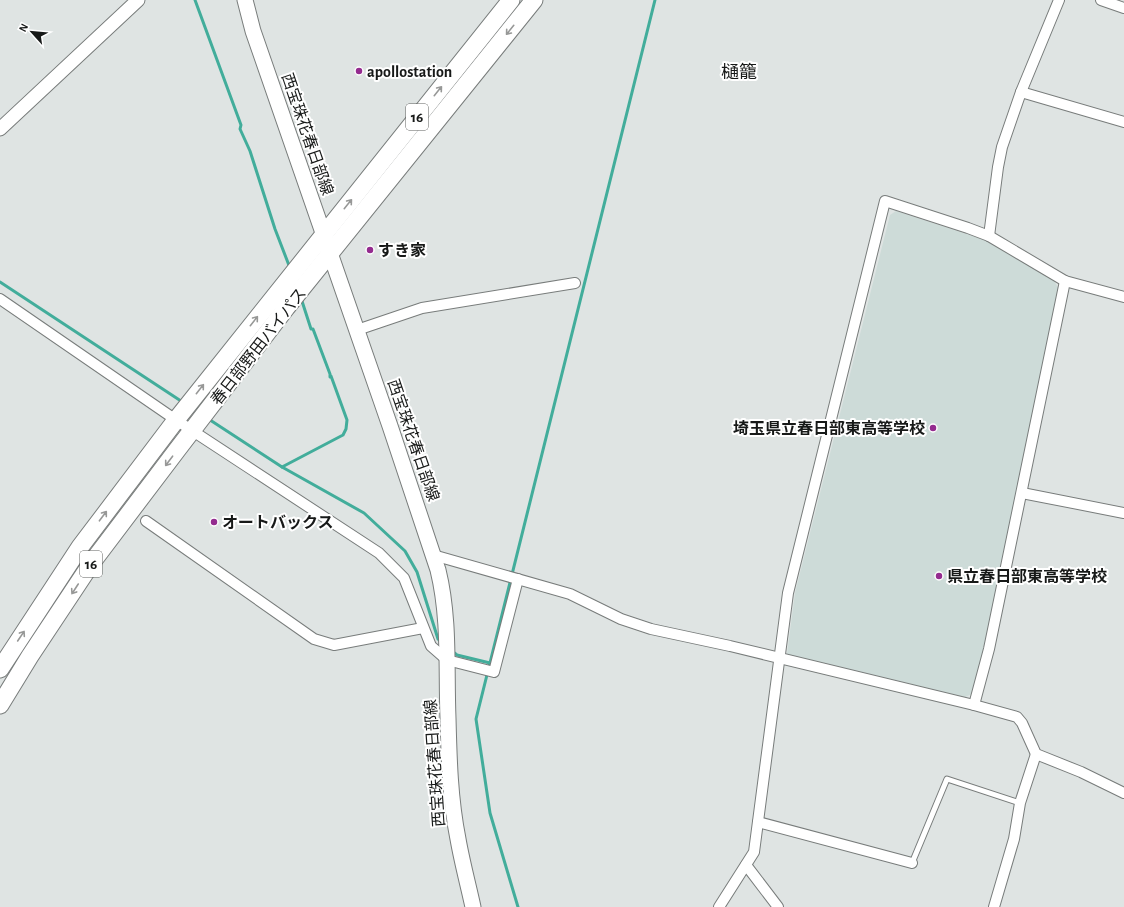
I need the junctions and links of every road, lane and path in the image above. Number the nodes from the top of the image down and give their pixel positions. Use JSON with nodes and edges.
{"nodes":[{"id":1,"x":138,"y":0,"type":"edge"},
{"id":2,"x":245,"y":0,"type":"edge"},
{"id":3,"x":534,"y":0,"type":"edge"},
{"id":4,"x":1059,"y":0,"type":"edge"},
{"id":5,"x":1101,"y":0,"type":"edge"},
{"id":6,"x":508,"y":1,"type":"edge"},
{"id":7,"x":1124,"y":8,"type":"edge"},
{"id":8,"x":1021,"y":92,"type":"junction"},
{"id":9,"x":1124,"y":122,"type":"edge"},
{"id":10,"x":2,"y":124,"type":"edge"},
{"id":11,"x":323,"y":234,"type":"junction"},
{"id":12,"x":989,"y":236,"type":"junction"},
{"id":13,"x":330,"y":254,"type":"junction"},
{"id":14,"x":1066,"y":281,"type":"junction"},
{"id":15,"x":575,"y":283,"type":"dead end"},
{"id":16,"x":1124,"y":297,"type":"edge"},
{"id":17,"x":0,"y":299,"type":"edge"},
{"id":18,"x":357,"y":330,"type":"junction"},
{"id":19,"x":176,"y":420,"type":"junction"},
{"id":20,"x":192,"y":430,"type":"junction"},
{"id":21,"x":1022,"y":493,"type":"junction"},
{"id":22,"x":1124,"y":513,"type":"edge"},
{"id":23,"x":146,"y":521,"type":"dead end"},
{"id":24,"x":434,"y":555,"type":"junction"},
{"id":25,"x":518,"y":579,"type":"junction"},
{"id":26,"x":423,"y":628,"type":"junction"},
{"id":27,"x":446,"y":657,"type":"junction"},
{"id":28,"x":779,"y":658,"type":"junction"},
{"id":29,"x":0,"y":669,"type":"edge"},
{"id":30,"x":974,"y":705,"type":"junction"},
{"id":31,"x":0,"y":706,"type":"edge"},
{"id":32,"x":1036,"y":754,"type":"junction"},
{"id":33,"x":1124,"y":793,"type":"edge"},
{"id":34,"x":1020,"y":803,"type":"junction"},
{"id":35,"x":758,"y":822,"type":"junction"},
{"id":36,"x":912,"y":863,"type":"joint"},
{"id":37,"x":746,"y":865,"type":"junction"},
{"id":38,"x":474,"y":907,"type":"edge"},
{"id":39,"x":719,"y":907,"type":"edge"},
{"id":40,"x":778,"y":907,"type":"edge"},
{"id":41,"x":994,"y":907,"type":"edge"}],
"edges":[{"from":1,"to":10,"type":"street"},
{"from":2,"to":11,"type":"main road","name":"西宝珠花春日部線"},
{"from":3,"to":13,"type":"highway","name":"春日部野田バイパス","number":"16","one_way":true},
{"from":4,"to":8,"type":"street"},
{"from":5,"to":7,"type":"street"},
{"from":11,"to":6,"type":"highway","name":"春日部野田バイパス","number":"16","one_way":true},
{"from":8,"to":9,"type":"street"},
{"from":8,"to":12,"type":"street"},
{"from":11,"to":13,"type":"main road","name":"西宝珠花春日部線"},
{"from":19,"to":11,"type":"highway","name":"春日部野田バイパス","number":"16","one_way":true},
{"from":12,"to":14,"type":"street"},
{"from":12,"to":28,"type":"street"},
{"from":13,"to":18,"type":"main road","name":"西宝珠花春日部線"},
{"from":13,"to":20,"type":"highway","name":"春日部野田バイパス","number":"16"},
{"from":14,"to":16,"type":"street"},
{"from":14,"to":21,"type":"street"},
{"from":15,"to":18,"type":"street"},
{"from":17,"to":19,"type":"street"},
{"from":18,"to":24,"type":"main road","name":"西宝珠花春日部線"},
{"from":19,"to":20,"type":"street"},
{"from":29,"to":19,"type":"highway","name":"春日部野田バイパス","number":"16","one_way":true},
{"from":20,"to":26,"type":"street"},
{"from":20,"to":31,"type":"highway","name":"春日部野田バイパス","number":"16","one_way":true},
{"from":21,"to":22,"type":"street"},
{"from":21,"to":30,"type":"street"},
{"from":23,"to":26,"type":"street"},
{"from":24,"to":25,"type":"street"},
{"from":24,"to":27,"type":"main road","name":"西宝珠花春日部線"},
{"from":25,"to":27,"type":"street"},
{"from":25,"to":28,"type":"street"},
{"from":26,"to":27,"type":"street"},
{"from":27,"to":38,"type":"main road","name":"西宝珠花春日部線"},
{"from":28,"to":30,"type":"street"},
{"from":28,"to":35,"type":"street"},
{"from":30,"to":32,"type":"street"},
{"from":32,"to":33,"type":"street"},
{"from":32,"to":34,"type":"street"},
{"from":34,"to":36,"type":"lane"},
{"from":34,"to":41,"type":"street"},
{"from":35,"to":36,"type":"street"},
{"from":35,"to":37,"type":"street"},
{"from":37,"to":39,"type":"street"},
{"from":37,"to":40,"type":"street"}]}
